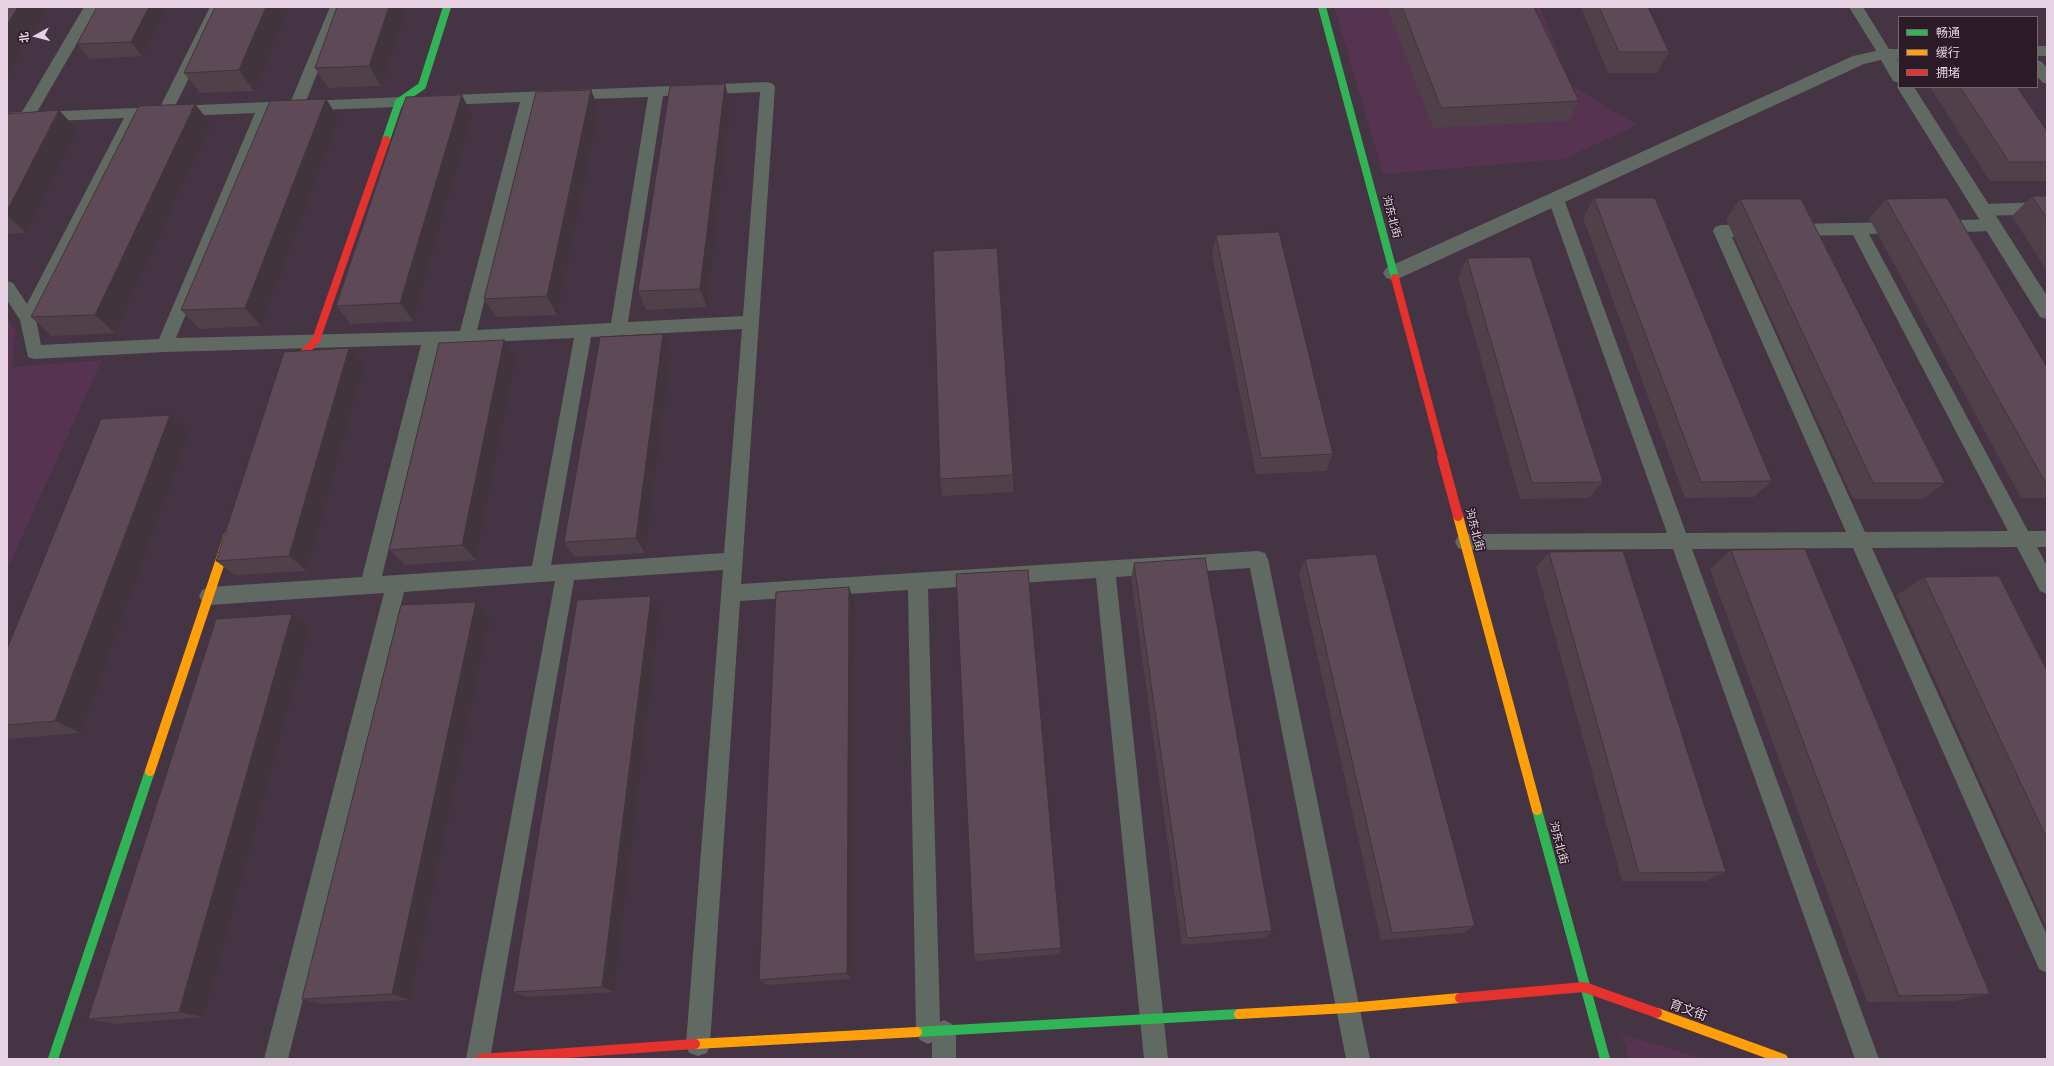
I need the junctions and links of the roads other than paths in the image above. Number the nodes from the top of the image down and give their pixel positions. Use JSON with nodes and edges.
{"nodes":[{"id":1,"x":91,"y":7,"type":"edge"},
{"id":2,"x":216,"y":7,"type":"edge"},
{"id":3,"x":337,"y":7,"type":"edge"},
{"id":4,"x":447,"y":7,"type":"edge"},
{"id":5,"x":1322,"y":7,"type":"edge"},
{"id":6,"x":1856,"y":7,"type":"edge"},
{"id":7,"x":1892,"y":54,"type":"edge"},
{"id":8,"x":2038,"y":66,"type":"edge"},
{"id":9,"x":1898,"y":74,"type":"edge"},
{"id":10,"x":2047,"y":79,"type":"edge"},
{"id":11,"x":1906,"y":88,"type":"edge"},
{"id":12,"x":656,"y":92,"type":"junction"},
{"id":13,"x":529,"y":97,"type":"junction"},
{"id":14,"x":399,"y":102,"type":"junction"},
{"id":15,"x":297,"y":106,"type":"junction"},
{"id":16,"x":265,"y":108,"type":"junction"},
{"id":17,"x":166,"y":112,"type":"junction"},
{"id":18,"x":134,"y":113,"type":"junction"},
{"id":19,"x":27,"y":117,"type":"junction"},
{"id":20,"x":7,"y":118,"type":"edge"},
{"id":21,"x":1556,"y":199,"type":"junction"},
{"id":22,"x":2047,"y":208,"type":"edge"},
{"id":23,"x":1987,"y":218,"type":"junction"},
{"id":24,"x":1858,"y":229,"type":"junction"},
{"id":25,"x":1393,"y":273,"type":"junction"},
{"id":26,"x":7,"y":287,"type":"edge"},
{"id":27,"x":2047,"y":312,"type":"edge"},
{"id":28,"x":28,"y":319,"type":"junction"},
{"id":29,"x":750,"y":322,"type":"junction"},
{"id":30,"x":618,"y":329,"type":"junction"},
{"id":31,"x":584,"y":330,"type":"junction"},
{"id":32,"x":432,"y":337,"type":"junction"},
{"id":33,"x":467,"y":337,"type":"junction"},
{"id":34,"x":316,"y":340,"type":"junction"},
{"id":35,"x":165,"y":345,"type":"junction"},
{"id":36,"x":280,"y":383,"type":"edge"},
{"id":37,"x":231,"y":530,"type":"edge"},
{"id":38,"x":2022,"y":539,"type":"junction"},
{"id":39,"x":2047,"y":539,"type":"edge"},
{"id":40,"x":1859,"y":540,"type":"junction"},
{"id":41,"x":1681,"y":541,"type":"junction"},
{"id":42,"x":1465,"y":542,"type":"junction"},
{"id":43,"x":733,"y":561,"type":"junction"},
{"id":44,"x":1105,"y":569,"type":"junction"},
{"id":45,"x":566,"y":572,"type":"junction"},
{"id":46,"x":540,"y":574,"type":"junction"},
{"id":47,"x":918,"y":581,"type":"junction"},
{"id":48,"x":396,"y":583,"type":"junction"},
{"id":49,"x":370,"y":585,"type":"junction"},
{"id":50,"x":2047,"y":585,"type":"edge"},
{"id":51,"x":730,"y":592,"type":"junction"},
{"id":52,"x":209,"y":596,"type":"junction"},
{"id":53,"x":2047,"y":961,"type":"edge"},
{"id":54,"x":1584,"y":987,"type":"junction"},
{"id":55,"x":1348,"y":1008,"type":"junction"},
{"id":56,"x":1152,"y":1019,"type":"junction"},
{"id":57,"x":936,"y":1032,"type":"junction"},
{"id":58,"x":698,"y":1044,"type":"junction"},
{"id":59,"x":733,"y":1051,"type":"edge"},
{"id":60,"x":511,"y":1058,"type":"edge"},
{"id":61,"x":53,"y":1059,"type":"edge"},
{"id":62,"x":276,"y":1059,"type":"edge"},
{"id":63,"x":480,"y":1059,"type":"edge"},
{"id":64,"x":944,"y":1059,"type":"edge"},
{"id":65,"x":1156,"y":1059,"type":"edge"},
{"id":66,"x":1358,"y":1059,"type":"edge"},
{"id":67,"x":1605,"y":1059,"type":"edge"},
{"id":68,"x":1783,"y":1059,"type":"edge"},
{"id":69,"x":1867,"y":1059,"type":"edge"}],
"edges":[{"from":1,"to":19,"type":"lane"},
{"from":2,"to":17,"type":"lane"},
{"from":3,"to":15,"type":"lane"},
{"from":4,"to":14,"type":"street"},
{"from":5,"to":25,"type":"street","name":"沟东北街"},
{"from":6,"to":7,"type":"lane"},
{"from":7,"to":9,"type":"street"},
{"from":7,"to":21,"type":"street"},
{"from":8,"to":10,"type":"lane"},
{"from":11,"to":23,"type":"street"},
{"from":12,"to":13,"type":"lane"},
{"from":12,"to":29,"type":"lane"},
{"from":12,"to":30,"type":"lane"},
{"from":13,"to":14,"type":"lane"},
{"from":13,"to":33,"type":"lane"},
{"from":14,"to":15,"type":"lane"},
{"from":14,"to":34,"type":"street"},
{"from":15,"to":16,"type":"lane"},
{"from":16,"to":17,"type":"lane"},
{"from":16,"to":35,"type":"lane"},
{"from":17,"to":18,"type":"lane"},
{"from":18,"to":19,"type":"lane"},
{"from":18,"to":28,"type":"lane"},
{"from":19,"to":20,"type":"lane"},
{"from":21,"to":25,"type":"street"},
{"from":21,"to":41,"type":"lane"},
{"from":22,"to":23,"type":"lane"},
{"from":23,"to":24,"type":"lane"},
{"from":23,"to":27,"type":"street"},
{"from":24,"to":38,"type":"lane"},
{"from":24,"to":40,"type":"lane"},
{"from":25,"to":42,"type":"street","name":"沟东北街"},
{"from":26,"to":28,"type":"lane"},
{"from":28,"to":35,"type":"lane"},
{"from":29,"to":30,"type":"lane"},
{"from":29,"to":43,"type":"lane"},
{"from":30,"to":31,"type":"lane"},
{"from":31,"to":33,"type":"lane"},
{"from":31,"to":46,"type":"lane"},
{"from":32,"to":33,"type":"lane"},
{"from":32,"to":34,"type":"lane"},
{"from":32,"to":49,"type":"lane"},
{"from":34,"to":35,"type":"lane"},
{"from":34,"to":36,"type":"street"},
{"from":37,"to":52,"type":"street"},
{"from":38,"to":39,"type":"lane"},
{"from":38,"to":40,"type":"lane"},
{"from":38,"to":50,"type":"lane"},
{"from":40,"to":41,"type":"lane"},
{"from":40,"to":53,"type":"lane"},
{"from":41,"to":42,"type":"lane"},
{"from":41,"to":69,"type":"lane"},
{"from":42,"to":54,"type":"street","name":"沟东北街"},
{"from":43,"to":45,"type":"lane"},
{"from":43,"to":51,"type":"lane"},
{"from":44,"to":47,"type":"lane"},
{"from":44,"to":55,"type":"lane"},
{"from":44,"to":56,"type":"lane"},
{"from":45,"to":46,"type":"lane"},
{"from":45,"to":63,"type":"lane"},
{"from":46,"to":48,"type":"lane"},
{"from":47,"to":51,"type":"lane"},
{"from":47,"to":57,"type":"lane"},
{"from":48,"to":49,"type":"lane"},
{"from":48,"to":62,"type":"lane"},
{"from":49,"to":52,"type":"lane"},
{"from":51,"to":58,"type":"lane"},
{"from":52,"to":61,"type":"street"},
{"from":54,"to":55,"type":"street"},
{"from":54,"to":67,"type":"street","name":"沟东北街"},
{"from":54,"to":68,"type":"street","name":"育文街"},
{"from":55,"to":56,"type":"street"},
{"from":55,"to":66,"type":"lane"},
{"from":56,"to":57,"type":"street"},
{"from":56,"to":65,"type":"lane"},
{"from":57,"to":59,"type":"street"},
{"from":57,"to":64,"type":"lane"},
{"from":58,"to":59,"type":"street"},
{"from":58,"to":60,"type":"street"},
{"from":60,"to":63,"type":"street"}]}
